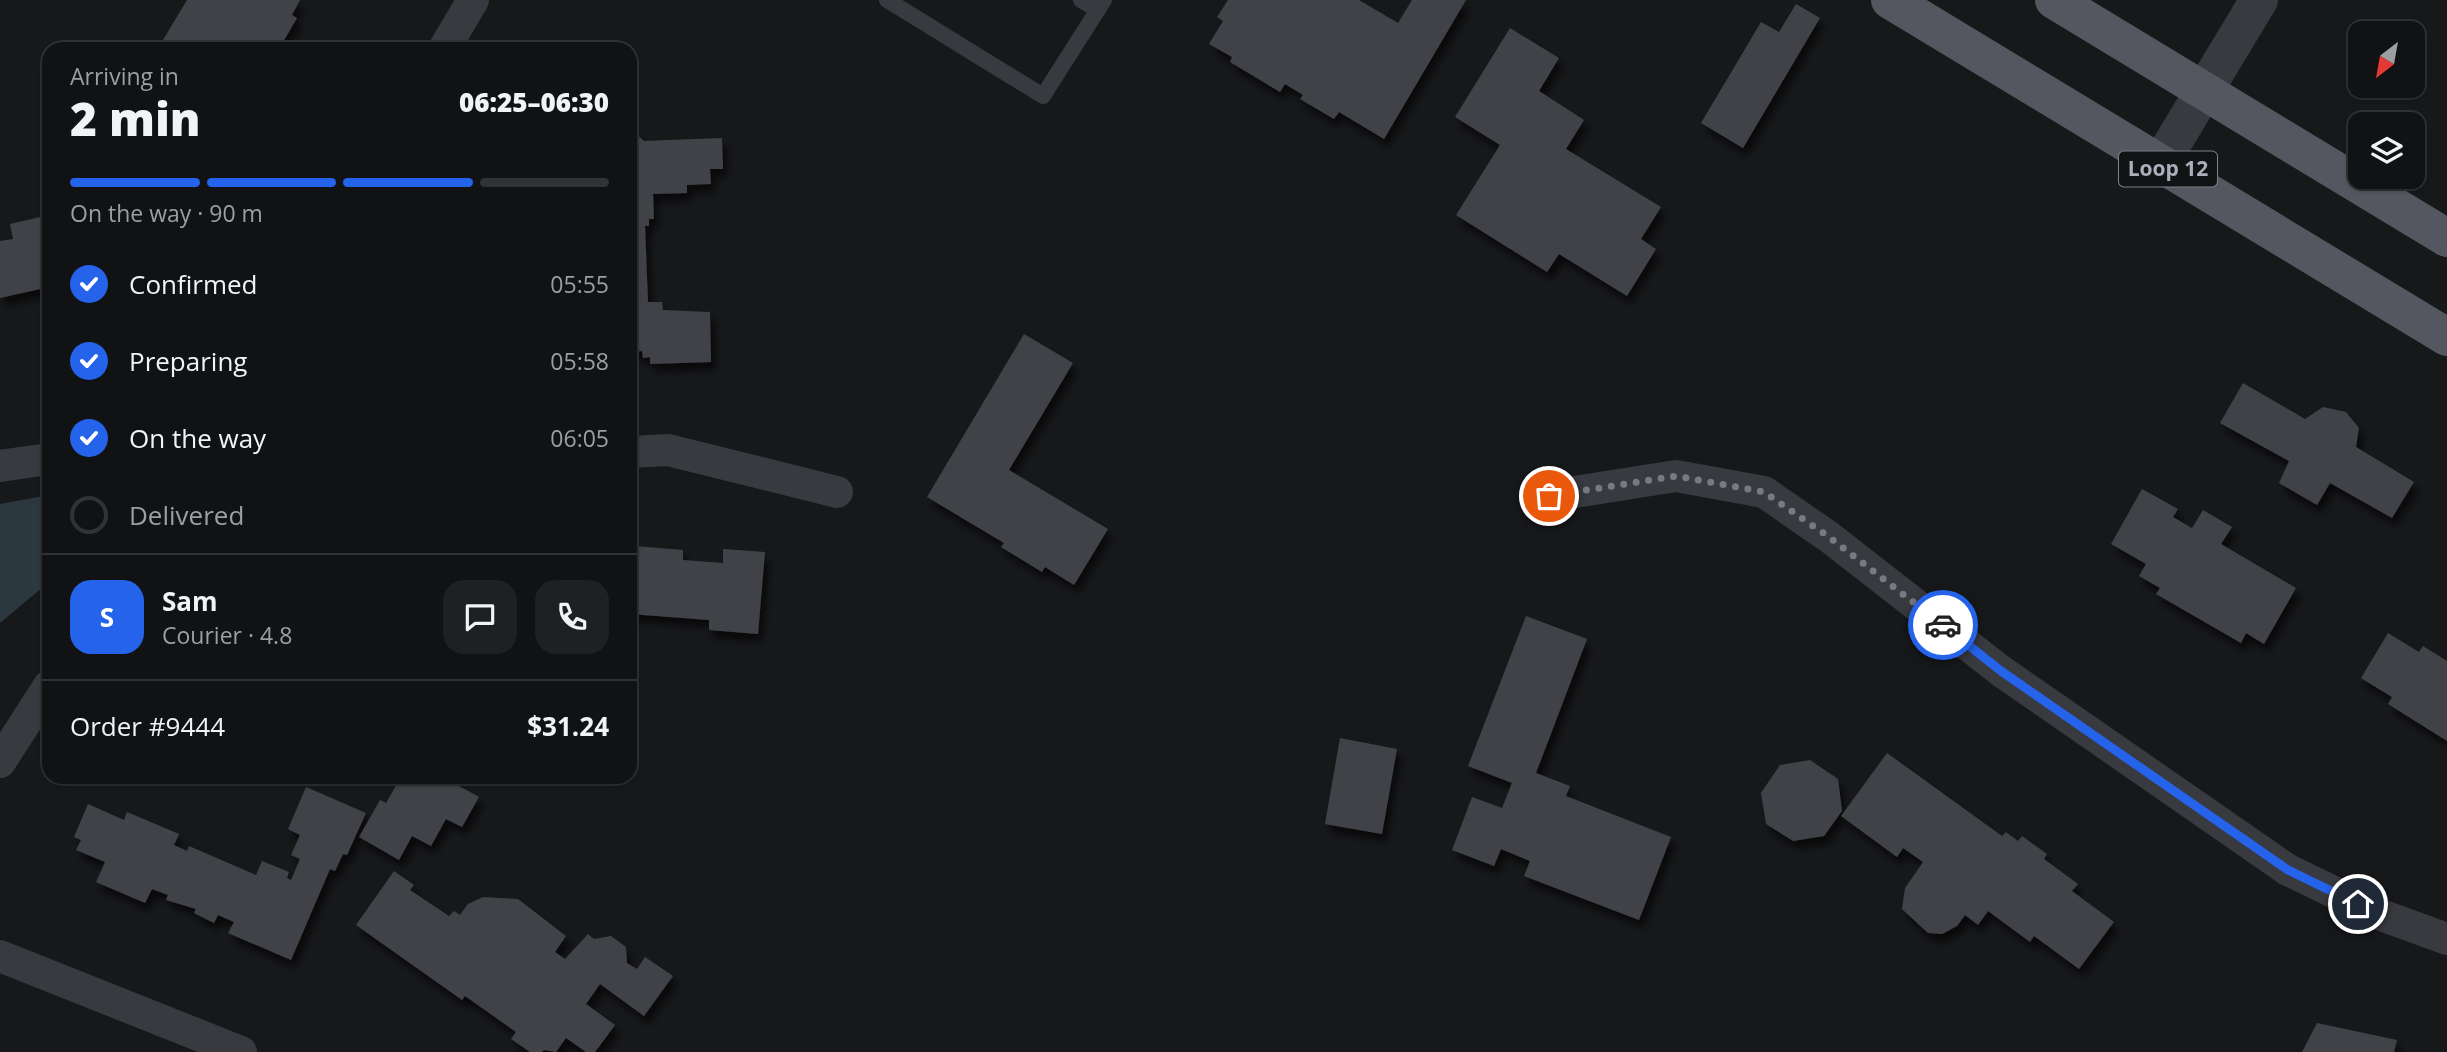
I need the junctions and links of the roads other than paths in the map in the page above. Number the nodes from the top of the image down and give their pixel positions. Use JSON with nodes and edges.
{"nodes":[{"id":1,"x":473,"y":0,"type":"edge"},
{"id":2,"x":887,"y":0,"type":"edge"},
{"id":3,"x":1081,"y":0,"type":"edge"},
{"id":4,"x":1890,"y":0,"type":"edge"},
{"id":5,"x":2054,"y":0,"type":"edge"},
{"id":6,"x":2259,"y":0,"type":"edge"},
{"id":7,"x":1101,"y":5,"type":"edge"},
{"id":8,"x":447,"y":42,"type":"edge"},
{"id":9,"x":2203,"y":89,"type":"junction"},
{"id":10,"x":2160,"y":164,"type":"junction"},
{"id":11,"x":2447,"y":239,"type":"edge"},
{"id":12,"x":2447,"y":337,"type":"edge"},
{"id":13,"x":637,"y":452,"type":"edge"},
{"id":14,"x":42,"y":460,"type":"edge"},
{"id":15,"x":0,"y":466,"type":"edge"},
{"id":16,"x":837,"y":492,"type":"dead end"},
{"id":17,"x":1549,"y":496,"type":"dead end"},
{"id":18,"x":42,"y":697,"type":"edge"},
{"id":19,"x":0,"y":762,"type":"edge"},
{"id":20,"x":2447,"y":939,"type":"edge"},
{"id":21,"x":0,"y":956,"type":"edge"},
{"id":22,"x":241,"y":1052,"type":"edge"}],
"edges":[{"from":1,"to":8,"type":"street"},
{"from":2,"to":7,"type":"lane"},
{"from":3,"to":7,"type":"lane"},
{"from":4,"to":10,"type":"main road","number":"Loop 12"},
{"from":5,"to":9,"type":"main road"},
{"from":6,"to":9,"type":"street"},
{"from":9,"to":10,"type":"street"},
{"from":9,"to":11,"type":"main road"},
{"from":10,"to":12,"type":"main road","number":"Loop 12"},
{"from":13,"to":16,"type":"street"},
{"from":14,"to":15,"type":"street"},
{"from":17,"to":20,"type":"street"},
{"from":18,"to":19,"type":"street"},
{"from":21,"to":22,"type":"street"}]}
